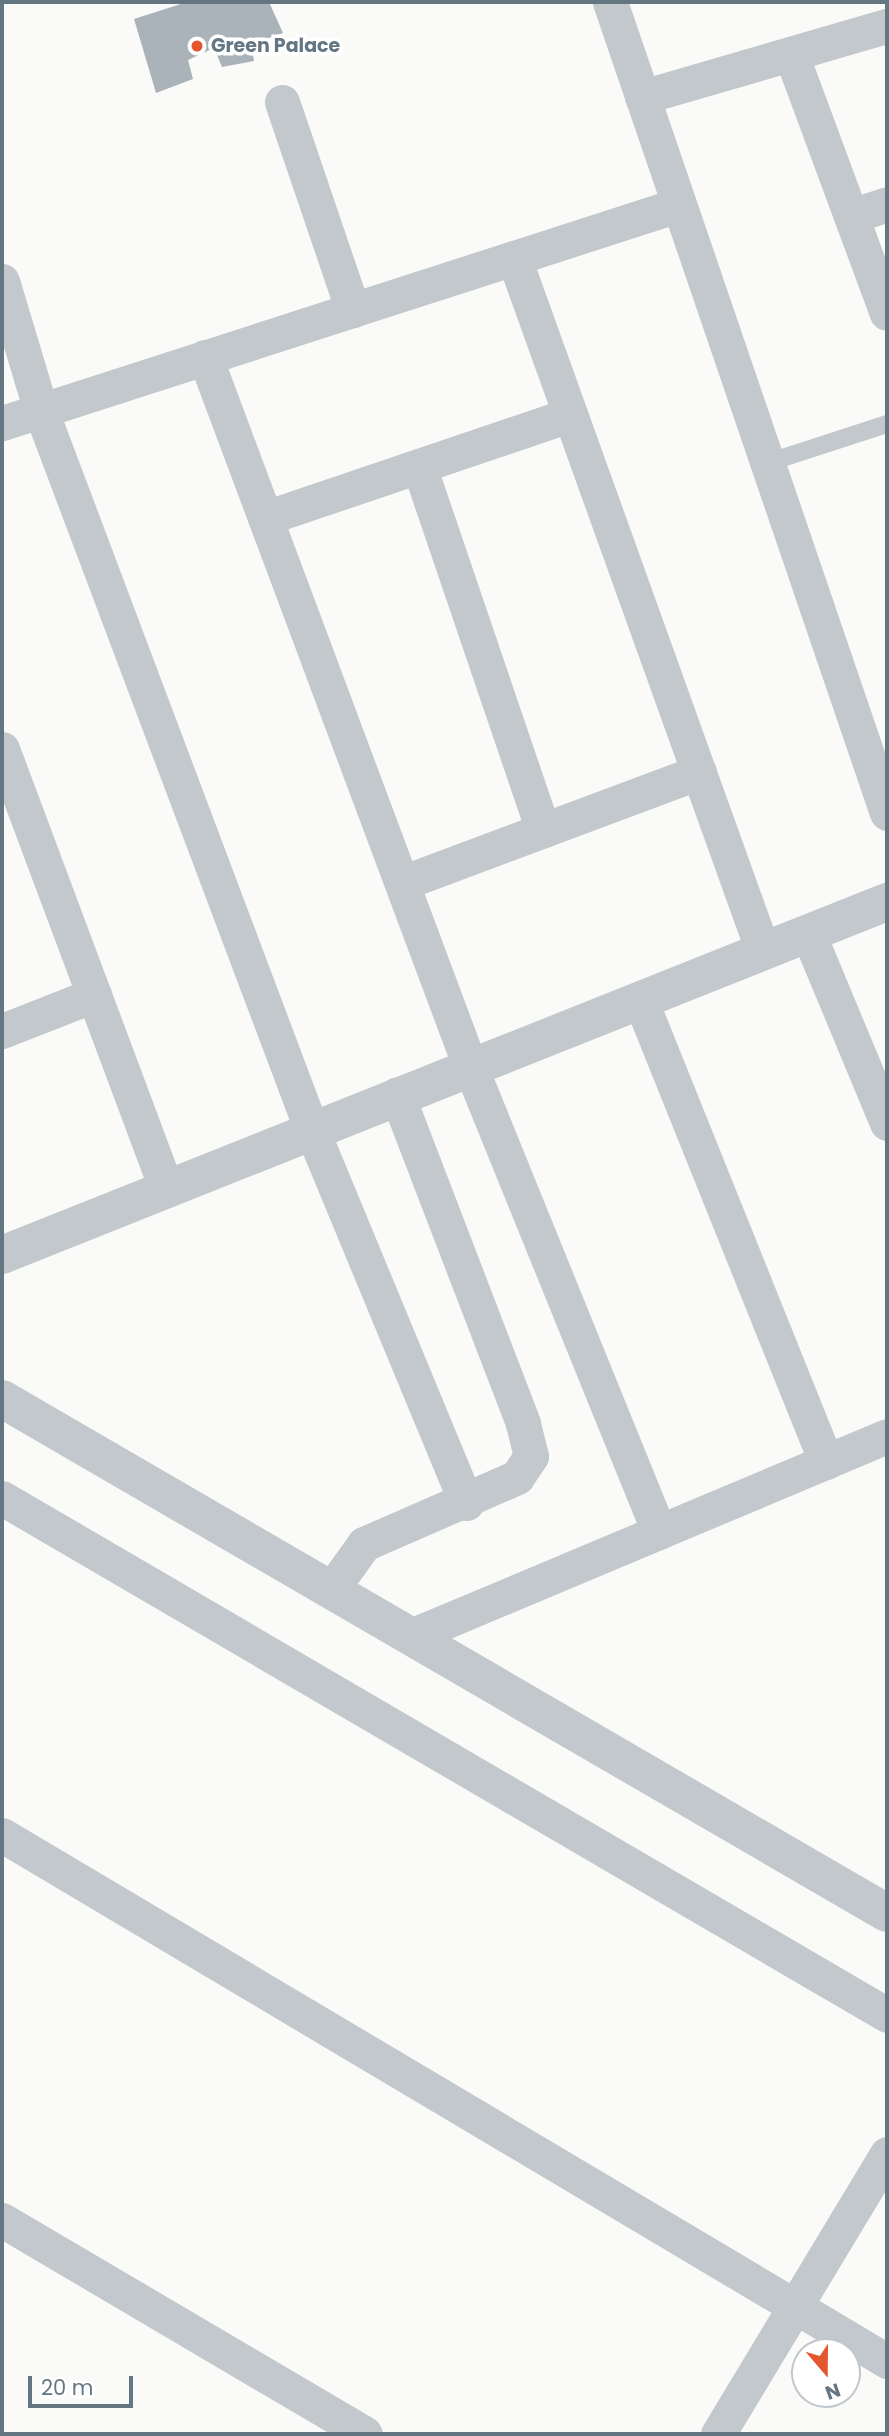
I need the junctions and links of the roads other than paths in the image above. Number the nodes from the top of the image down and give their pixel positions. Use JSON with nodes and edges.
{"nodes":[{"id":1,"x":610,"y":2,"type":"edge"},
{"id":2,"x":887,"y":26,"type":"edge"},
{"id":3,"x":791,"y":54,"type":"junction"},
{"id":4,"x":642,"y":97,"type":"junction"},
{"id":5,"x":282,"y":102,"type":"dead end"},
{"id":6,"x":887,"y":204,"type":"edge"},
{"id":7,"x":678,"y":205,"type":"junction"},
{"id":8,"x":851,"y":216,"type":"junction"},
{"id":9,"x":514,"y":258,"type":"junction"},
{"id":10,"x":2,"y":281,"type":"edge"},
{"id":11,"x":353,"y":310,"type":"junction"},
{"id":12,"x":887,"y":313,"type":"edge"},
{"id":13,"x":205,"y":357,"type":"junction"},
{"id":14,"x":41,"y":411,"type":"junction"},
{"id":15,"x":570,"y":415,"type":"junction"},
{"id":16,"x":2,"y":423,"type":"edge"},
{"id":17,"x":887,"y":424,"type":"edge"},
{"id":18,"x":767,"y":463,"type":"junction"},
{"id":19,"x":419,"y":466,"type":"junction"},
{"id":20,"x":265,"y":518,"type":"junction"},
{"id":21,"x":2,"y":749,"type":"edge"},
{"id":22,"x":699,"y":772,"type":"junction"},
{"id":23,"x":887,"y":813,"type":"edge"},
{"id":24,"x":543,"y":830,"type":"junction"},
{"id":25,"x":401,"y":883,"type":"junction"},
{"id":26,"x":887,"y":902,"type":"edge"},
{"id":27,"x":808,"y":933,"type":"junction"},
{"id":28,"x":762,"y":951,"type":"junction"},
{"id":29,"x":94,"y":995,"type":"junction"},
{"id":30,"x":640,"y":999,"type":"junction"},
{"id":31,"x":2,"y":1031,"type":"edge"},
{"id":32,"x":470,"y":1066,"type":"junction"},
{"id":33,"x":397,"y":1094,"type":"junction"},
{"id":34,"x":887,"y":1123,"type":"edge"},
{"id":35,"x":311,"y":1128,"type":"junction"},
{"id":36,"x":166,"y":1188,"type":"junction"},
{"id":37,"x":2,"y":1255,"type":"edge"},
{"id":38,"x":2,"y":1399,"type":"edge"},
{"id":39,"x":887,"y":1436,"type":"edge"},
{"id":40,"x":826,"y":1462,"type":"junction"},
{"id":41,"x":2,"y":1498,"type":"edge"},
{"id":42,"x":466,"y":1503,"type":"junction"},
{"id":43,"x":659,"y":1532,"type":"junction"},
{"id":44,"x":331,"y":1590,"type":"junction"},
{"id":45,"x":411,"y":1636,"type":"junction"},
{"id":46,"x":2,"y":1835,"type":"edge"},
{"id":47,"x":887,"y":1913,"type":"edge"},
{"id":48,"x":887,"y":2015,"type":"edge"},
{"id":49,"x":887,"y":2154,"type":"edge"},
{"id":50,"x":2,"y":2220,"type":"edge"},
{"id":51,"x":795,"y":2306,"type":"junction"},
{"id":52,"x":887,"y":2361,"type":"edge"},
{"id":53,"x":365,"y":2434,"type":"edge"},
{"id":54,"x":718,"y":2434,"type":"edge"}],
"edges":[{"from":1,"to":4,"type":"street"},
{"from":2,"to":3,"type":"street"},
{"from":3,"to":4,"type":"street"},
{"from":3,"to":8,"type":"street"},
{"from":4,"to":7,"type":"street"},
{"from":5,"to":11,"type":"street"},
{"from":6,"to":8,"type":"street"},
{"from":7,"to":9,"type":"street"},
{"from":7,"to":18,"type":"street"},
{"from":8,"to":12,"type":"street"},
{"from":9,"to":11,"type":"street"},
{"from":9,"to":15,"type":"street"},
{"from":10,"to":14,"type":"street"},
{"from":11,"to":13,"type":"street"},
{"from":13,"to":14,"type":"street"},
{"from":13,"to":20,"type":"street"},
{"from":14,"to":16,"type":"street"},
{"from":14,"to":35,"type":"street"},
{"from":15,"to":19,"type":"street"},
{"from":15,"to":22,"type":"street"},
{"from":17,"to":18,"type":"lane"},
{"from":18,"to":23,"type":"street"},
{"from":19,"to":20,"type":"street"},
{"from":19,"to":24,"type":"street"},
{"from":20,"to":25,"type":"street"},
{"from":21,"to":29,"type":"street"},
{"from":22,"to":24,"type":"street"},
{"from":22,"to":28,"type":"street"},
{"from":24,"to":25,"type":"street"},
{"from":25,"to":32,"type":"street"},
{"from":26,"to":27,"type":"street"},
{"from":27,"to":28,"type":"street"},
{"from":27,"to":34,"type":"street"},
{"from":28,"to":30,"type":"street"},
{"from":29,"to":31,"type":"street"},
{"from":29,"to":36,"type":"street"},
{"from":30,"to":32,"type":"street"},
{"from":30,"to":40,"type":"street"},
{"from":32,"to":33,"type":"street"},
{"from":32,"to":43,"type":"street"},
{"from":33,"to":35,"type":"street"},
{"from":33,"to":42,"type":"street"},
{"from":35,"to":36,"type":"street"},
{"from":35,"to":42,"type":"street"},
{"from":36,"to":37,"type":"street"},
{"from":38,"to":44,"type":"street"},
{"from":39,"to":40,"type":"street"},
{"from":40,"to":43,"type":"street"},
{"from":41,"to":48,"type":"street"},
{"from":42,"to":44,"type":"street"},
{"from":43,"to":45,"type":"street"},
{"from":44,"to":45,"type":"street"},
{"from":45,"to":47,"type":"street"},
{"from":46,"to":51,"type":"street"},
{"from":49,"to":51,"type":"street"},
{"from":50,"to":53,"type":"street"},
{"from":51,"to":52,"type":"street"},
{"from":51,"to":54,"type":"street"}]}
